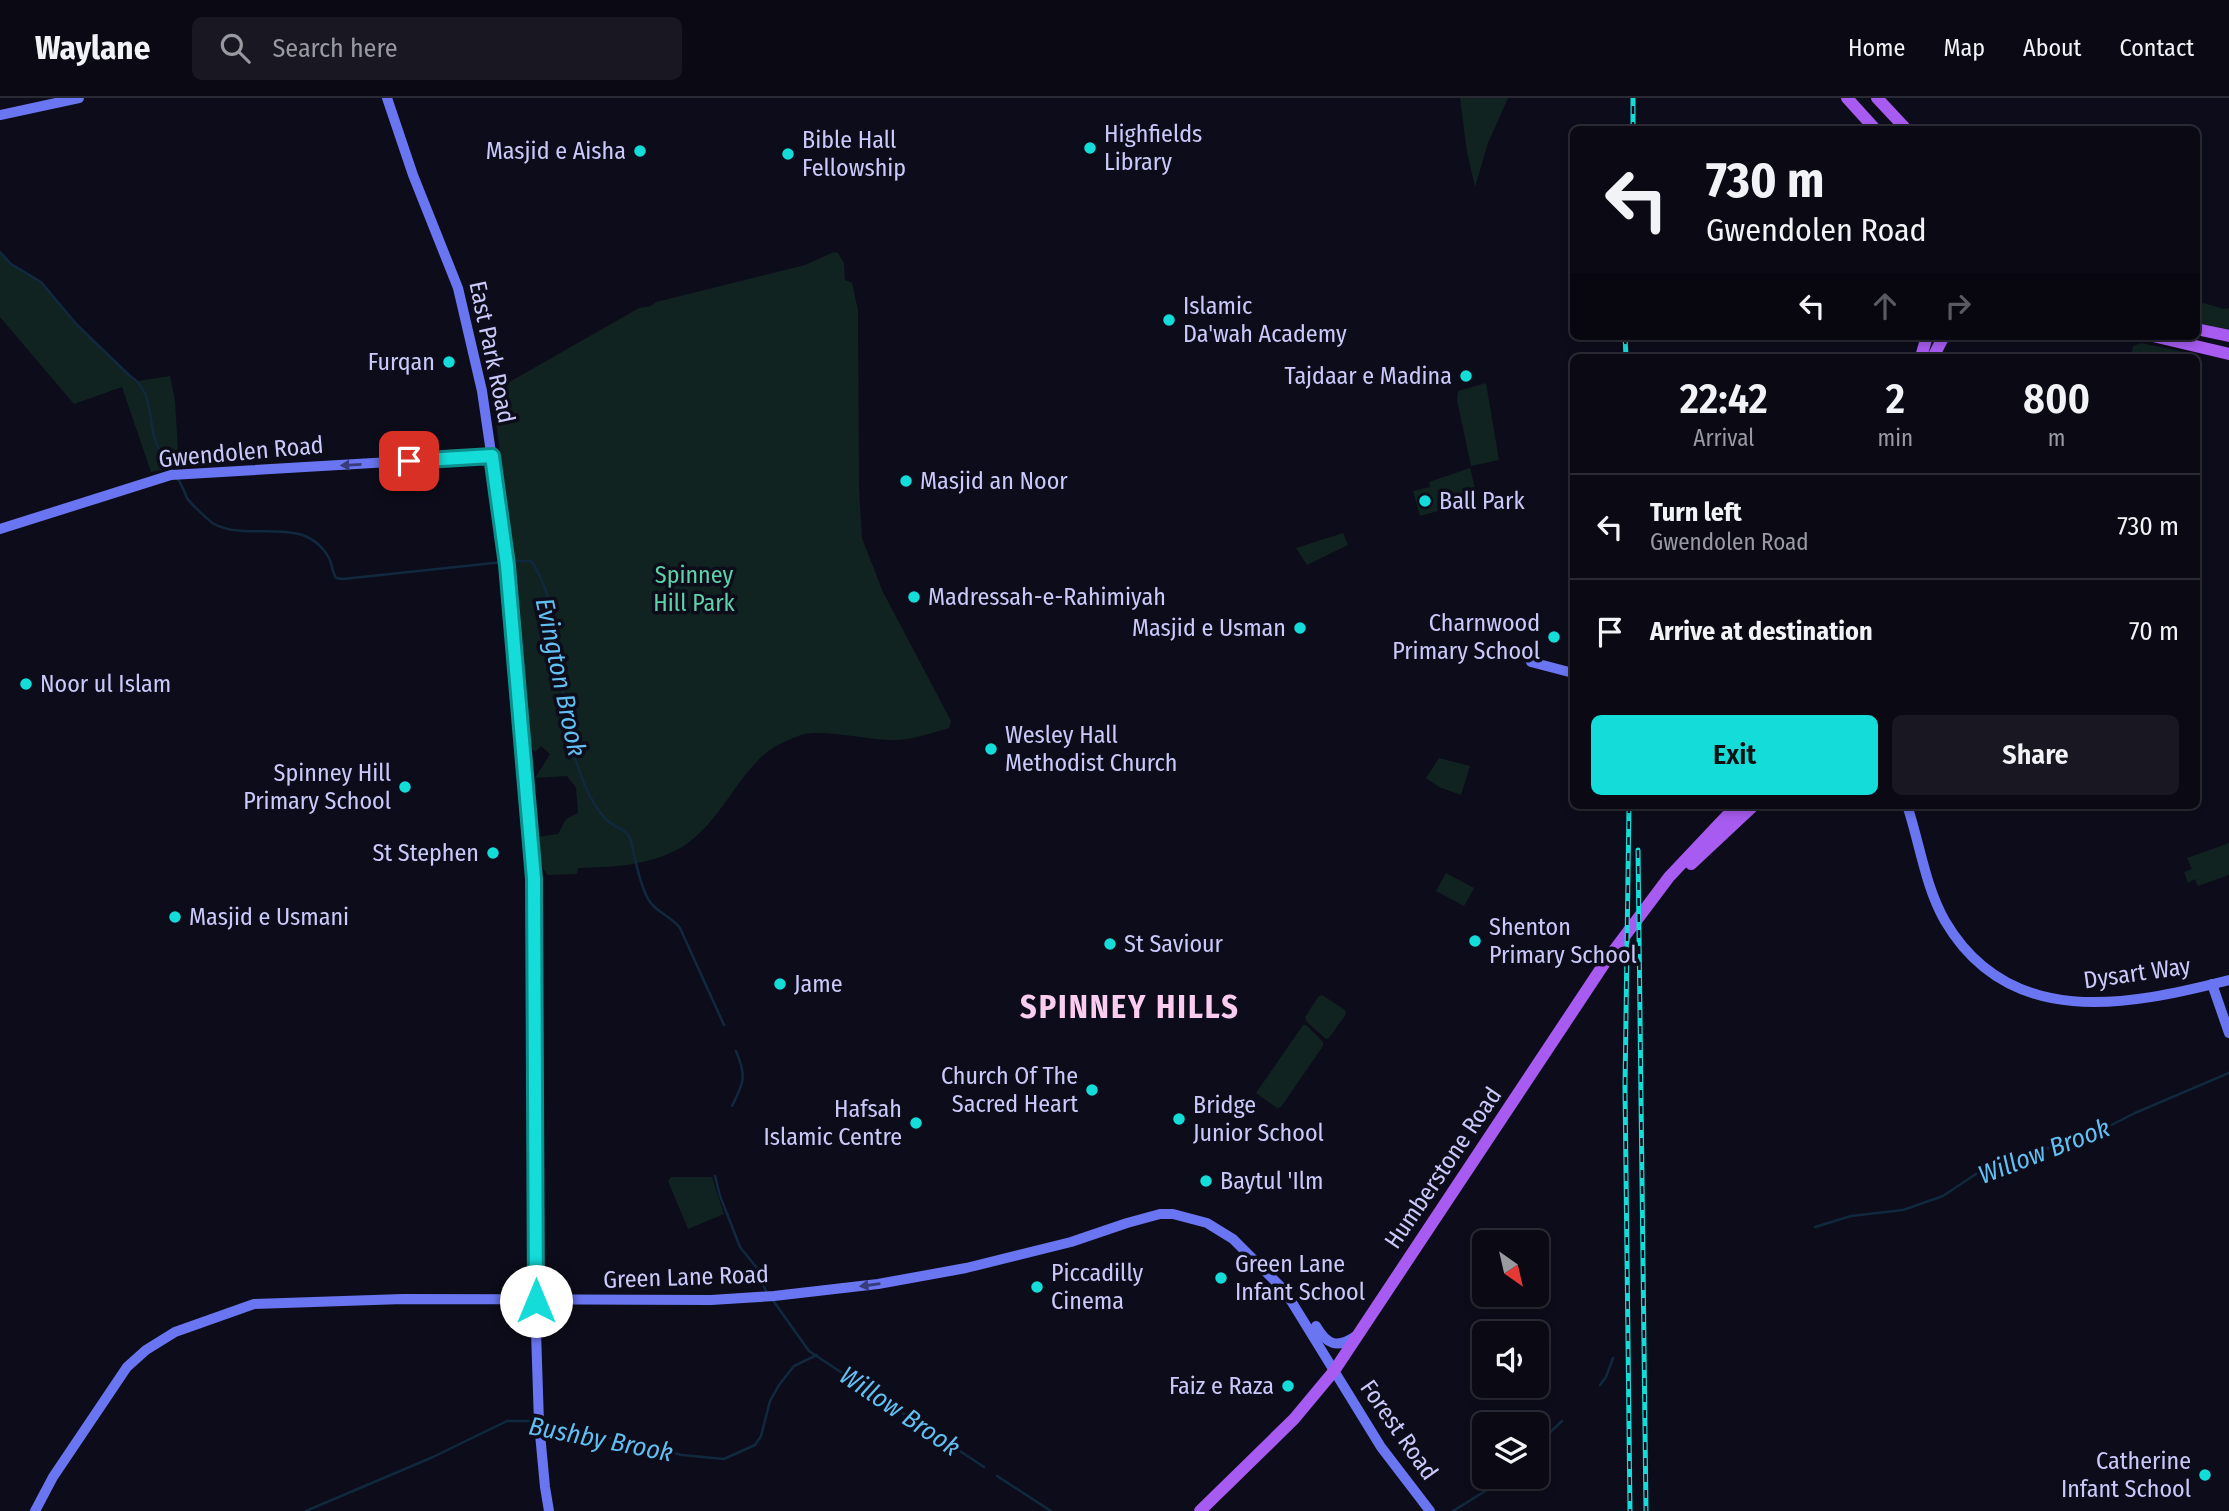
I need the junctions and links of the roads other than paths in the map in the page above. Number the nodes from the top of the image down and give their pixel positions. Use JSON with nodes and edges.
{"nodes":[{"id":1,"x":79,"y":98,"type":"edge"},
{"id":2,"x":387,"y":98,"type":"edge"},
{"id":3,"x":1847,"y":98,"type":"edge"},
{"id":4,"x":1877,"y":98,"type":"edge"},
{"id":5,"x":0,"y":115,"type":"edge"},
{"id":6,"x":1872,"y":126,"type":"edge"},
{"id":7,"x":1903,"y":126,"type":"edge"},
{"id":8,"x":2200,"y":330,"type":"edge"},
{"id":9,"x":2229,"y":336,"type":"edge"},
{"id":10,"x":2170,"y":340,"type":"edge"},
{"id":11,"x":2229,"y":354,"type":"edge"},
{"id":12,"x":492,"y":456,"type":"junction"},
{"id":13,"x":0,"y":529,"type":"edge"},
{"id":14,"x":1531,"y":662,"type":"dead end"},
{"id":15,"x":1570,"y":672,"type":"edge"},
{"id":16,"x":1733,"y":809,"type":"edge"},
{"id":17,"x":1750,"y":809,"type":"edge"},
{"id":18,"x":1907,"y":809,"type":"edge"},
{"id":19,"x":1652,"y":901,"type":"junction"},
{"id":20,"x":2229,"y":980,"type":"edge"},
{"id":21,"x":2212,"y":984,"type":"junction"},
{"id":22,"x":2229,"y":1033,"type":"edge"},
{"id":23,"x":536,"y":1301,"type":"junction"},
{"id":24,"x":1304,"y":1320,"type":"junction"},
{"id":25,"x":1356,"y":1336,"type":"junction"},
{"id":26,"x":1334,"y":1371,"type":"junction"},
{"id":27,"x":35,"y":1511,"type":"edge"},
{"id":28,"x":550,"y":1511,"type":"edge"},
{"id":29,"x":1200,"y":1511,"type":"edge"},
{"id":30,"x":1430,"y":1511,"type":"edge"}],
"edges":[{"from":1,"to":5,"type":"street"},
{"from":2,"to":12,"type":"street","name":"East Park Road"},
{"from":3,"to":6,"type":"main road"},
{"from":4,"to":7,"type":"main road"},
{"from":8,"to":9,"type":"main road"},
{"from":10,"to":11,"type":"main road"},
{"from":12,"to":13,"type":"street","name":"Gwendolen Road","one_way":true},
{"from":12,"to":23,"type":"street","name":"East Park Road"},
{"from":14,"to":15,"type":"street"},
{"from":16,"to":19,"type":"main road","name":"Humberstone Road"},
{"from":17,"to":19,"type":"main road","name":"Humberstone Road"},
{"from":18,"to":21,"type":"street","name":"Dysart Way"},
{"from":19,"to":25,"type":"main road","name":"Humberstone Road"},
{"from":20,"to":21,"type":"street","name":"Dysart Way"},
{"from":21,"to":22,"type":"street"},
{"from":24,"to":23,"type":"street","name":"Green Lane Road","one_way":true},
{"from":23,"to":27,"type":"street","name":"Green Lane Road"},
{"from":23,"to":28,"type":"street","name":"East Park Road"},
{"from":24,"to":25,"type":"street"},
{"from":24,"to":26,"type":"street","name":"Forest Road"},
{"from":25,"to":26,"type":"main road","name":"Humberstone Road"},
{"from":26,"to":29,"type":"main road","name":"Humberstone Road"},
{"from":26,"to":30,"type":"street","name":"Forest Road"}]}
